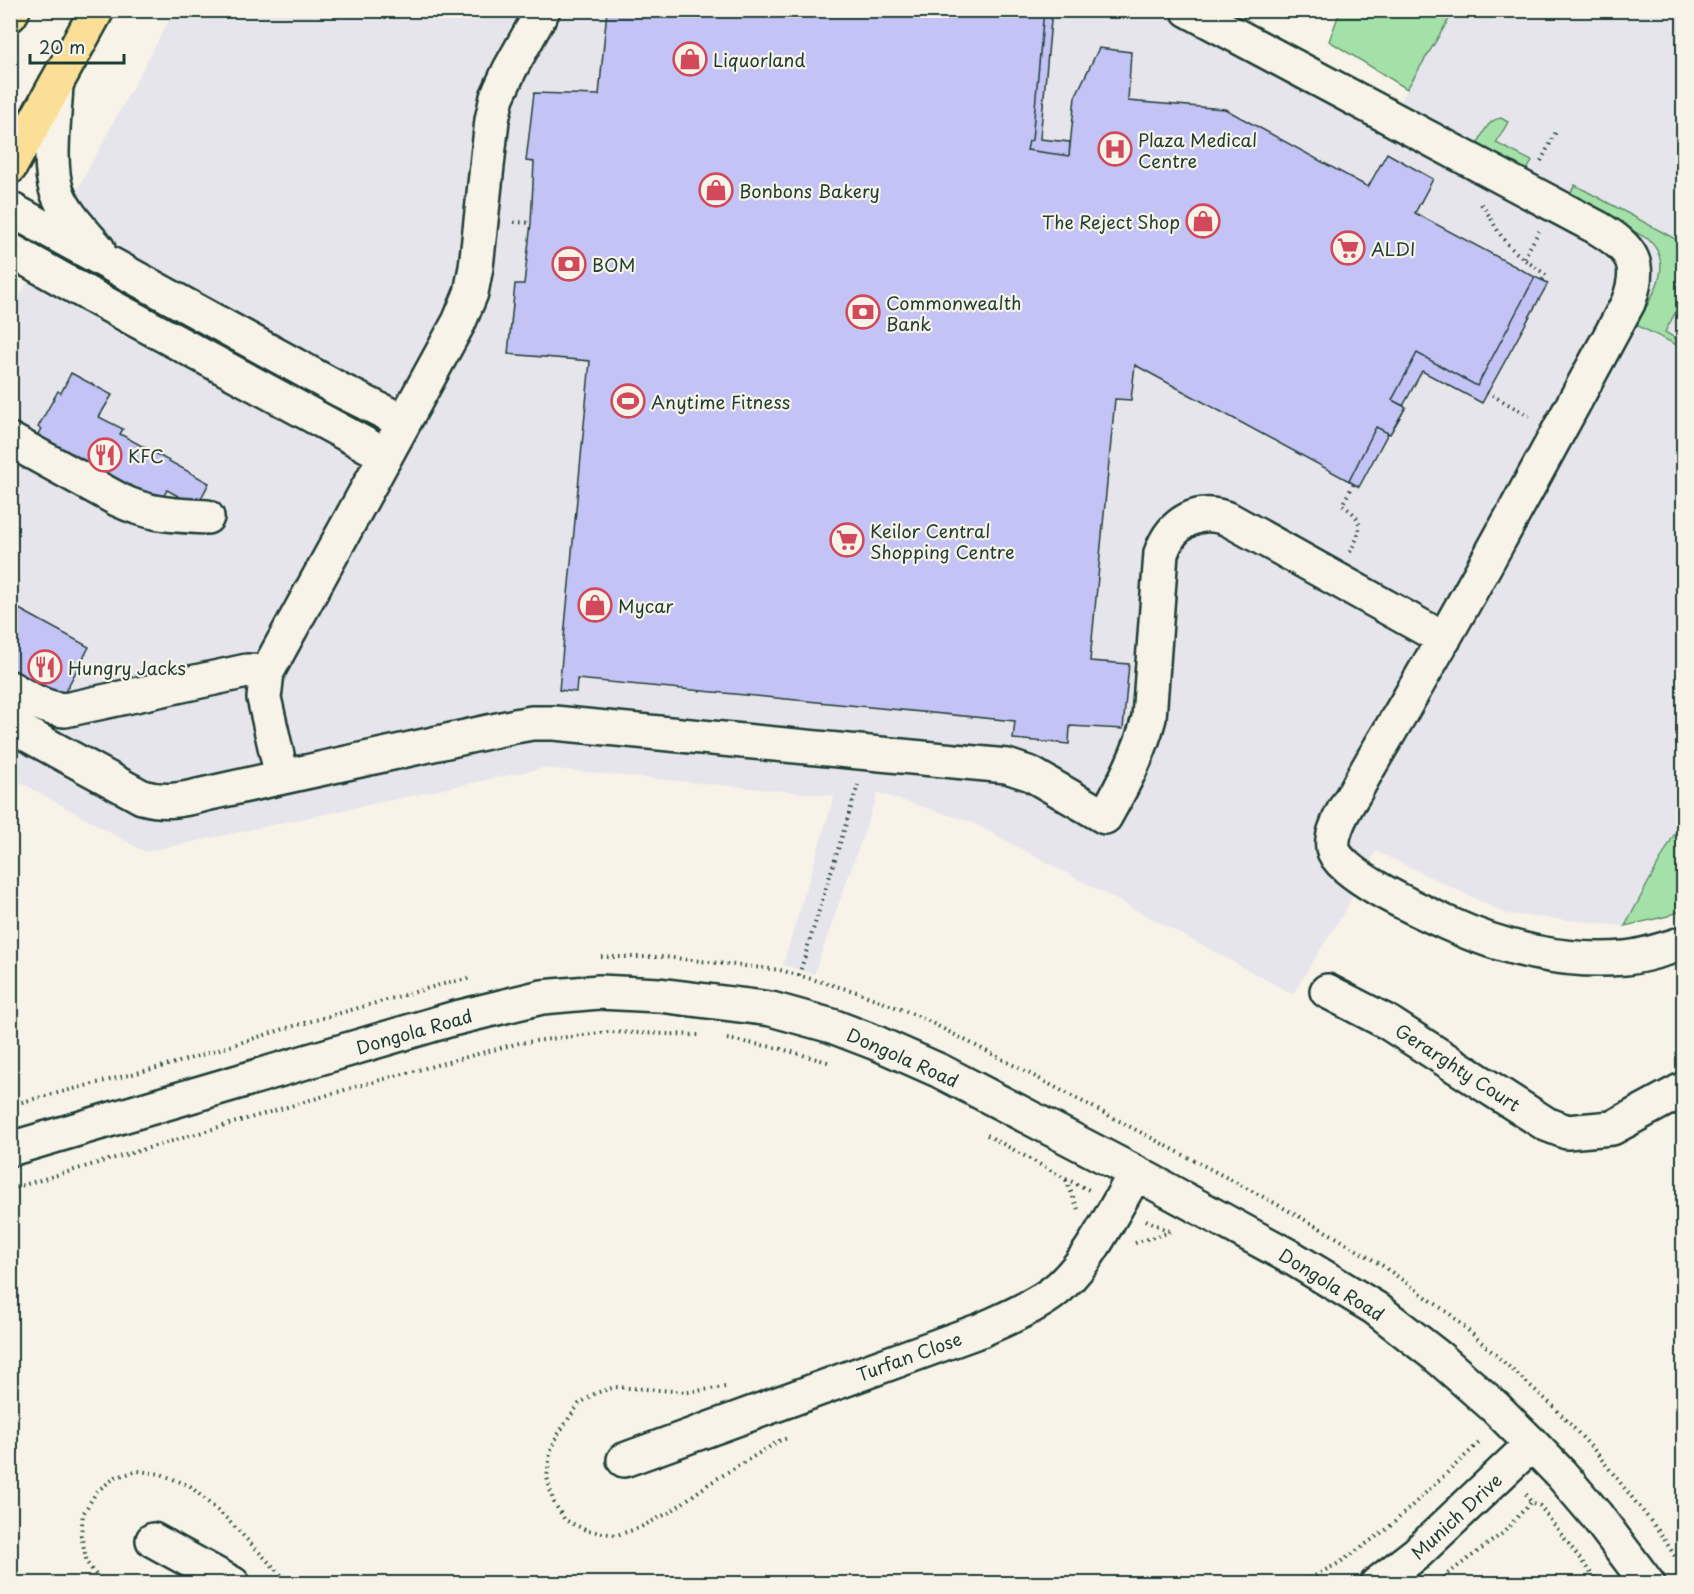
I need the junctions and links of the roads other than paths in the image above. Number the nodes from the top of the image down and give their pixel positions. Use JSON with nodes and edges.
{"nodes":[{"id":1,"x":13,"y":10,"type":"edge"},
{"id":2,"x":97,"y":10,"type":"edge"},
{"id":3,"x":543,"y":10,"type":"edge"},
{"id":4,"x":1188,"y":10,"type":"edge"},
{"id":5,"x":10,"y":15,"type":"edge"},
{"id":6,"x":57,"y":84,"type":"junction"},
{"id":7,"x":10,"y":167,"type":"edge"},
{"id":8,"x":10,"y":209,"type":"edge"},
{"id":9,"x":10,"y":250,"type":"edge"},
{"id":10,"x":107,"y":261,"type":"junction"},
{"id":11,"x":404,"y":422,"type":"junction"},
{"id":12,"x":10,"y":440,"type":"edge"},
{"id":13,"x":385,"y":455,"type":"junction"},
{"id":14,"x":207,"y":518,"type":"dead end"},
{"id":15,"x":1444,"y":639,"type":"junction"},
{"id":16,"x":267,"y":672,"type":"junction"},
{"id":17,"x":10,"y":688,"type":"edge"},
{"id":18,"x":10,"y":725,"type":"edge"},
{"id":19,"x":282,"y":777,"type":"junction"},
{"id":20,"x":1683,"y":943,"type":"edge"},
{"id":21,"x":1327,"y":991,"type":"dead end"},
{"id":22,"x":1683,"y":1089,"type":"edge"},
{"id":23,"x":10,"y":1149,"type":"edge"},
{"id":24,"x":1136,"y":1173,"type":"junction"},
{"id":25,"x":1521,"y":1455,"type":"junction"},
{"id":26,"x":624,"y":1460,"type":"dead end"},
{"id":27,"x":153,"y":1539,"type":"dead end"},
{"id":28,"x":233,"y":1584,"type":"edge"},
{"id":29,"x":1377,"y":1584,"type":"edge"},
{"id":30,"x":1648,"y":1584,"type":"edge"}],
"edges":[{"from":1,"to":5,"type":"main road"},
{"from":2,"to":6,"type":"main road"},
{"from":3,"to":11,"type":"street"},
{"from":4,"to":15,"type":"street"},
{"from":6,"to":7,"type":"main road"},
{"from":6,"to":10,"type":"street"},
{"from":8,"to":10,"type":"street"},
{"from":9,"to":13,"type":"street"},
{"from":10,"to":11,"type":"street"},
{"from":11,"to":13,"type":"street"},
{"from":12,"to":14,"type":"street"},
{"from":13,"to":16,"type":"street"},
{"from":15,"to":19,"type":"street"},
{"from":15,"to":20,"type":"street"},
{"from":16,"to":17,"type":"street"},
{"from":16,"to":19,"type":"street"},
{"from":18,"to":19,"type":"street"},
{"from":21,"to":22,"type":"street","name":"Gerarghty Court"},
{"from":23,"to":24,"type":"street","name":"Dongola Road"},
{"from":24,"to":25,"type":"street","name":"Dongola Road"},
{"from":24,"to":26,"type":"street","name":"Turfan Close"},
{"from":25,"to":29,"type":"street","name":"Munich Drive"},
{"from":25,"to":30,"type":"street","name":"Dongola Road"},
{"from":27,"to":28,"type":"street"}]}
